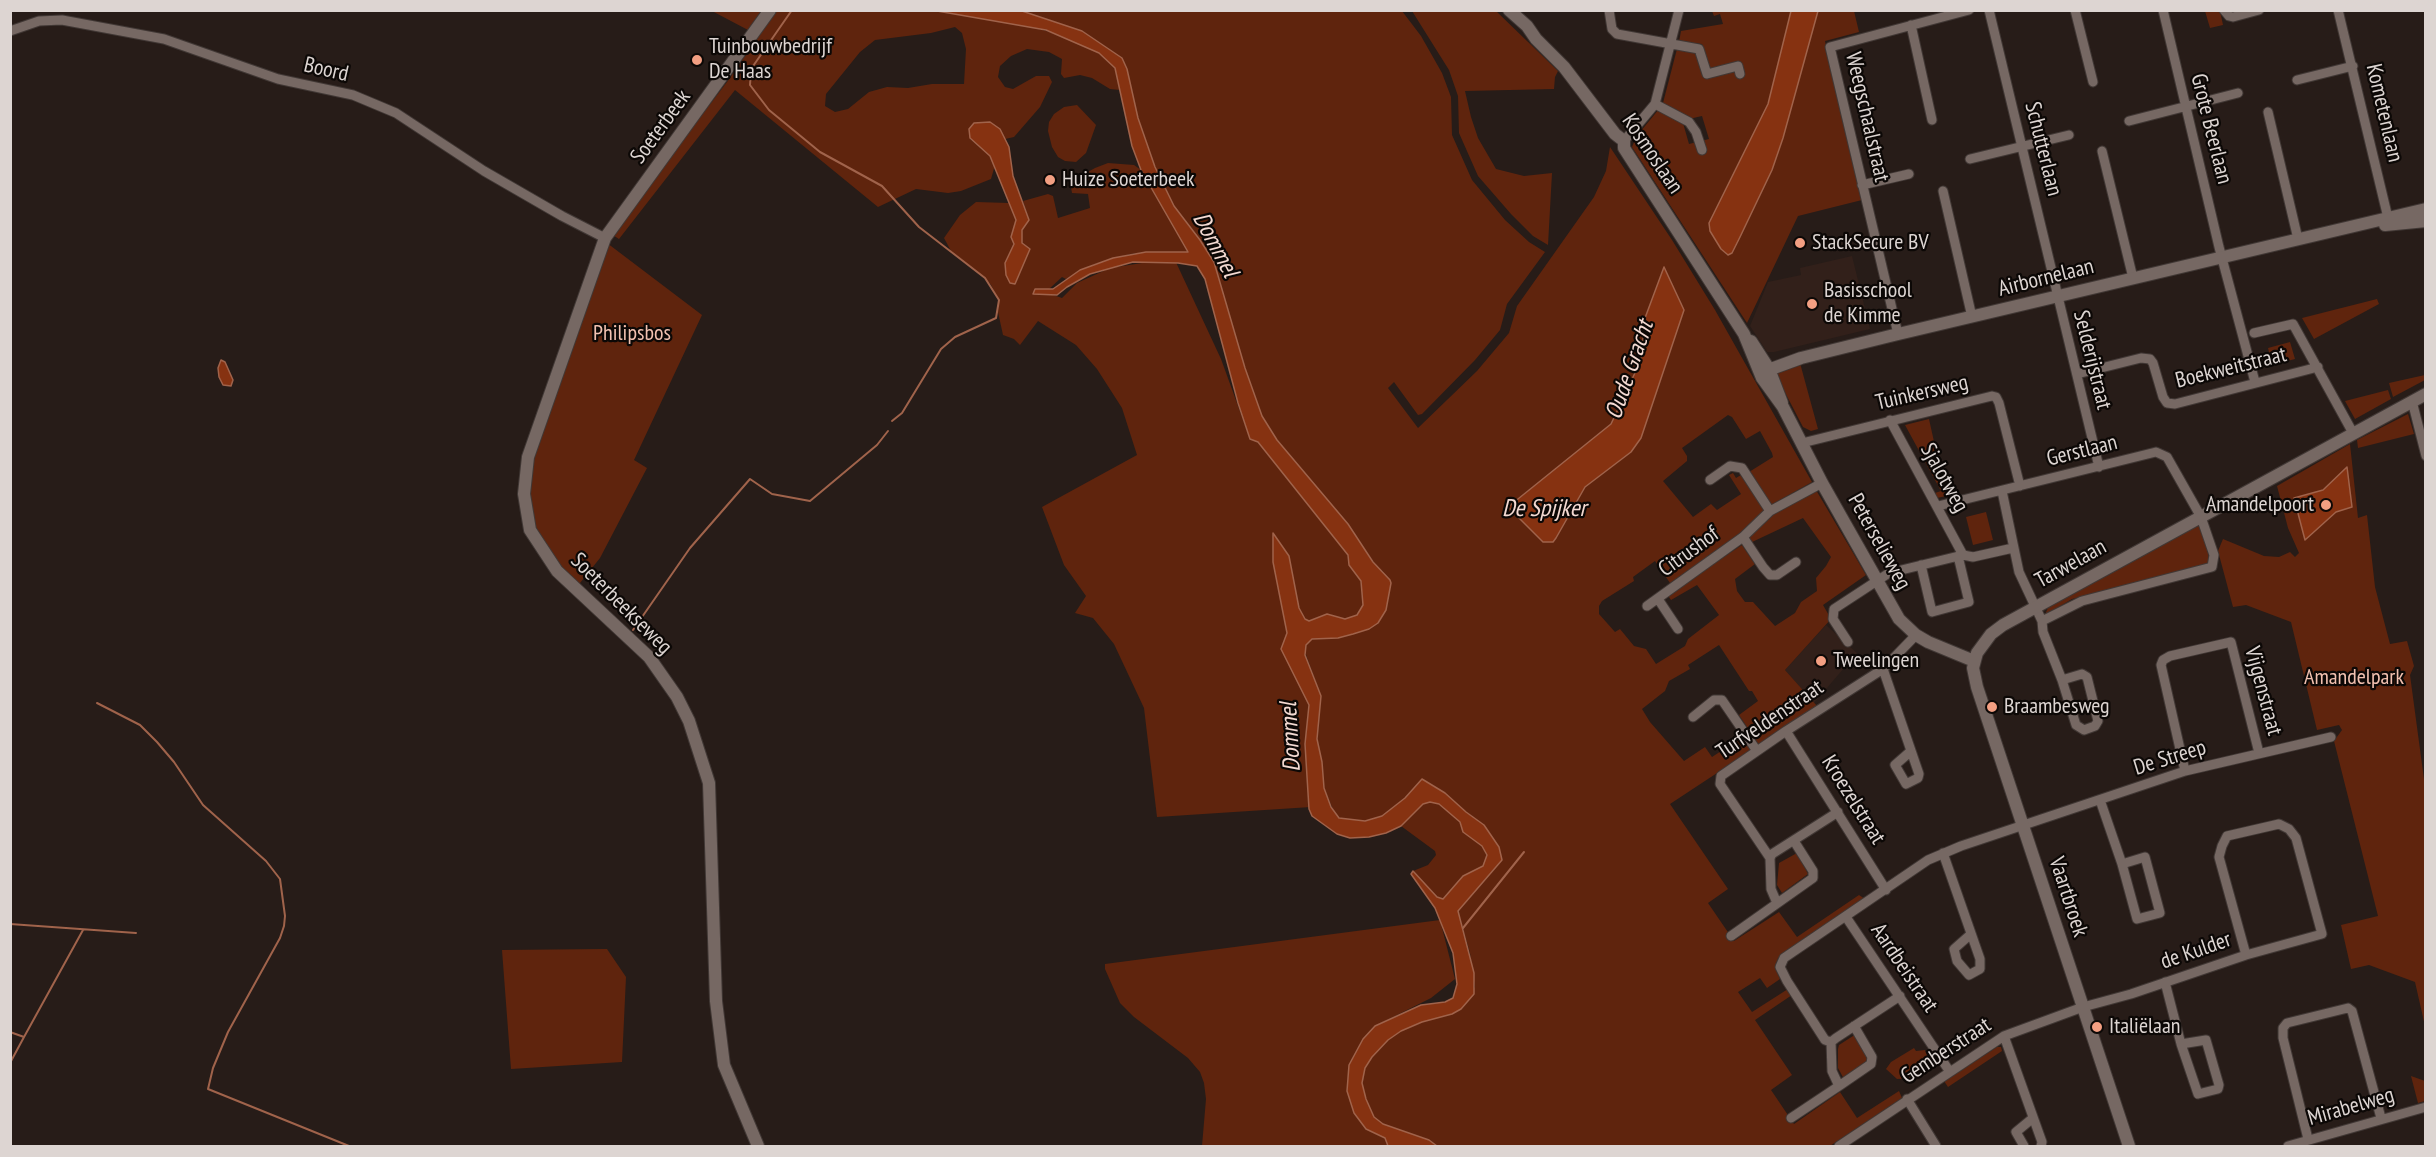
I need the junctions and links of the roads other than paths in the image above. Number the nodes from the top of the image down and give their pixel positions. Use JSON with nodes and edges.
{"nodes":[{"id":1,"x":770,"y":10,"type":"edge"},
{"id":2,"x":1509,"y":10,"type":"edge"},
{"id":3,"x":1609,"y":10,"type":"edge"},
{"id":4,"x":1679,"y":10,"type":"edge"},
{"id":5,"x":1969,"y":10,"type":"edge"},
{"id":6,"x":1989,"y":10,"type":"edge"},
{"id":7,"x":2075,"y":10,"type":"edge"},
{"id":8,"x":2163,"y":10,"type":"edge"},
{"id":9,"x":2224,"y":10,"type":"edge"},
{"id":10,"x":2259,"y":10,"type":"edge"},
{"id":11,"x":2338,"y":10,"type":"edge"},
{"id":12,"x":1911,"y":25,"type":"junction"},
{"id":13,"x":10,"y":31,"type":"edge"},
{"id":14,"x":1671,"y":44,"type":"junction"},
{"id":15,"x":2353,"y":66,"type":"junction"},
{"id":16,"x":1740,"y":74,"type":"dead end"},
{"id":17,"x":2297,"y":80,"type":"dead end"},
{"id":18,"x":2093,"y":81,"type":"dead end"},
{"id":19,"x":2238,"y":93,"type":"dead end"},
{"id":20,"x":1655,"y":104,"type":"junction"},
{"id":21,"x":2185,"y":106,"type":"junction"},
{"id":22,"x":2268,"y":112,"type":"dead end"},
{"id":23,"x":1932,"y":120,"type":"dead end"},
{"id":24,"x":2129,"y":122,"type":"dead end"},
{"id":25,"x":2069,"y":135,"type":"dead end"},
{"id":26,"x":1624,"y":141,"type":"junction"},
{"id":27,"x":2022,"y":146,"type":"junction"},
{"id":28,"x":1702,"y":150,"type":"dead end"},
{"id":29,"x":2102,"y":151,"type":"dead end"},
{"id":30,"x":1971,"y":159,"type":"dead end"},
{"id":31,"x":1909,"y":174,"type":"dead end"},
{"id":32,"x":1862,"y":185,"type":"junction"},
{"id":33,"x":1943,"y":191,"type":"dead end"},
{"id":34,"x":2426,"y":209,"type":"edge"},
{"id":35,"x":2389,"y":221,"type":"junction"},
{"id":36,"x":2426,"y":221,"type":"edge"},
{"id":37,"x":605,"y":238,"type":"junction"},
{"id":38,"x":2298,"y":239,"type":"junction"},
{"id":39,"x":2221,"y":257,"type":"junction"},
{"id":40,"x":2133,"y":278,"type":"junction"},
{"id":41,"x":2057,"y":297,"type":"junction"},
{"id":42,"x":1972,"y":318,"type":"junction"},
{"id":43,"x":2254,"y":333,"type":"dead end"},
{"id":44,"x":1898,"y":334,"type":"junction"},
{"id":45,"x":2318,"y":367,"type":"junction"},
{"id":46,"x":1764,"y":371,"type":"junction"},
{"id":47,"x":2077,"y":374,"type":"junction"},
{"id":48,"x":2255,"y":382,"type":"junction"},
{"id":49,"x":2426,"y":394,"type":"edge"},
{"id":50,"x":2412,"y":401,"type":"junction"},
{"id":51,"x":1890,"y":420,"type":"junction"},
{"id":52,"x":2353,"y":433,"type":"junction"},
{"id":53,"x":1802,"y":443,"type":"junction"},
{"id":54,"x":2426,"y":456,"type":"edge"},
{"id":55,"x":2098,"y":467,"type":"junction"},
{"id":56,"x":1710,"y":480,"type":"dead end"},
{"id":57,"x":1822,"y":483,"type":"junction"},
{"id":58,"x":2020,"y":486,"type":"junction"},
{"id":59,"x":2002,"y":491,"type":"junction"},
{"id":60,"x":1938,"y":506,"type":"junction"},
{"id":61,"x":1770,"y":511,"type":"junction"},
{"id":62,"x":2201,"y":517,"type":"junction"},
{"id":63,"x":1743,"y":537,"type":"junction"},
{"id":64,"x":2013,"y":548,"type":"junction"},
{"id":65,"x":1960,"y":555,"type":"junction"},
{"id":66,"x":1796,"y":562,"type":"dead end"},
{"id":67,"x":1921,"y":565,"type":"junction"},
{"id":68,"x":1876,"y":581,"type":"junction"},
{"id":69,"x":1658,"y":599,"type":"junction"},
{"id":70,"x":1647,"y":606,"type":"dead end"},
{"id":71,"x":2035,"y":607,"type":"junction"},
{"id":72,"x":2042,"y":621,"type":"junction"},
{"id":73,"x":1678,"y":629,"type":"dead end"},
{"id":74,"x":1916,"y":635,"type":"junction"},
{"id":75,"x":1848,"y":642,"type":"dead end"},
{"id":76,"x":1974,"y":660,"type":"junction"},
{"id":77,"x":1883,"y":669,"type":"junction"},
{"id":78,"x":2062,"y":680,"type":"junction"},
{"id":79,"x":1693,"y":717,"type":"dead end"},
{"id":80,"x":1786,"y":731,"type":"junction"},
{"id":81,"x":2331,"y":737,"type":"dead end"},
{"id":82,"x":1757,"y":751,"type":"junction"},
{"id":83,"x":1911,"y":751,"type":"dead end"},
{"id":84,"x":2259,"y":753,"type":"junction"},
{"id":85,"x":2185,"y":771,"type":"junction"},
{"id":86,"x":2100,"y":800,"type":"junction"},
{"id":87,"x":1838,"y":812,"type":"junction"},
{"id":88,"x":2023,"y":826,"type":"junction"},
{"id":89,"x":1794,"y":841,"type":"junction"},
{"id":90,"x":1943,"y":853,"type":"junction"},
{"id":91,"x":1770,"y":858,"type":"junction"},
{"id":92,"x":2122,"y":864,"type":"junction"},
{"id":93,"x":1886,"y":890,"type":"junction"},
{"id":94,"x":1778,"y":903,"type":"junction"},
{"id":95,"x":1846,"y":917,"type":"junction"},
{"id":96,"x":1971,"y":934,"type":"dead end"},
{"id":97,"x":1731,"y":936,"type":"dead end"},
{"id":98,"x":2246,"y":955,"type":"junction"},
{"id":99,"x":2165,"y":982,"type":"junction"},
{"id":100,"x":1900,"y":996,"type":"junction"},
{"id":101,"x":2083,"y":1007,"type":"junction"},
{"id":102,"x":1854,"y":1026,"type":"junction"},
{"id":103,"x":2004,"y":1036,"type":"junction"},
{"id":104,"x":1831,"y":1042,"type":"junction"},
{"id":105,"x":2181,"y":1044,"type":"junction"},
{"id":106,"x":1950,"y":1072,"type":"junction"},
{"id":107,"x":1839,"y":1086,"type":"junction"},
{"id":108,"x":1907,"y":1099,"type":"junction"},
{"id":109,"x":2426,"y":1107,"type":"edge"},
{"id":110,"x":1791,"y":1118,"type":"dead end"},
{"id":111,"x":2033,"y":1118,"type":"junction"},
{"id":112,"x":2381,"y":1118,"type":"junction"},
{"id":113,"x":2308,"y":1139,"type":"junction"},
{"id":114,"x":758,"y":1146,"type":"edge"},
{"id":115,"x":1839,"y":1146,"type":"edge"},
{"id":116,"x":1936,"y":1146,"type":"edge"},
{"id":117,"x":2024,"y":1146,"type":"edge"},
{"id":118,"x":2041,"y":1146,"type":"edge"},
{"id":119,"x":2129,"y":1146,"type":"edge"},
{"id":120,"x":2288,"y":1146,"type":"edge"}],
"edges":[{"from":1,"to":37,"type":"street","name":"Soeterbeek"},
{"from":2,"to":26,"type":"street","name":"Kosmoslaan"},
{"from":3,"to":14,"type":"street"},
{"from":4,"to":14,"type":"street"},
{"from":5,"to":12,"type":"street","name":"Weegschaalstraat"},
{"from":6,"to":27,"type":"street","name":"Schutterlaan"},
{"from":7,"to":18,"type":"street"},
{"from":8,"to":21,"type":"street","name":"Grote Beerlaan"},
{"from":9,"to":10,"type":"street"},
{"from":11,"to":15,"type":"street","name":"Kometenlaan"},
{"from":12,"to":23,"type":"street"},
{"from":12,"to":32,"type":"street","name":"Weegschaalstraat"},
{"from":13,"to":37,"type":"street","name":"Boord"},
{"from":14,"to":16,"type":"street"},
{"from":14,"to":20,"type":"street"},
{"from":15,"to":17,"type":"street"},
{"from":15,"to":35,"type":"street","name":"Kometenlaan"},
{"from":19,"to":21,"type":"street"},
{"from":20,"to":26,"type":"street"},
{"from":20,"to":28,"type":"street"},
{"from":21,"to":24,"type":"street"},
{"from":21,"to":39,"type":"street","name":"Grote Beerlaan"},
{"from":22,"to":38,"type":"street"},
{"from":25,"to":27,"type":"street"},
{"from":26,"to":46,"type":"street","name":"Kosmoslaan"},
{"from":27,"to":30,"type":"street"},
{"from":27,"to":41,"type":"street","name":"Schutterlaan"},
{"from":29,"to":40,"type":"street"},
{"from":31,"to":32,"type":"street"},
{"from":32,"to":44,"type":"street","name":"Weegschaalstraat"},
{"from":33,"to":42,"type":"street"},
{"from":34,"to":35,"type":"street","name":"Airbornelaan"},
{"from":35,"to":36,"type":"street","name":"Airbornelaan"},
{"from":35,"to":38,"type":"street","name":"Airbornelaan"},
{"from":37,"to":114,"type":"street","name":"Soeterbeekseweg"},
{"from":38,"to":39,"type":"street","name":"Airbornelaan"},
{"from":39,"to":40,"type":"street","name":"Airbornelaan"},
{"from":39,"to":48,"type":"street","name":"Grote Beerlaan"},
{"from":40,"to":41,"type":"street","name":"Airbornelaan"},
{"from":41,"to":42,"type":"street","name":"Airbornelaan"},
{"from":41,"to":47,"type":"street","name":"Selderijstraat"},
{"from":42,"to":44,"type":"street","name":"Airbornelaan"},
{"from":43,"to":45,"type":"street","name":"Boekweitstraat"},
{"from":44,"to":46,"type":"street","name":"Airbornelaan"},
{"from":45,"to":48,"type":"street","name":"Boekweitstraat"},
{"from":45,"to":52,"type":"street","name":"Boekweitstraat"},
{"from":46,"to":53,"type":"street","name":"Peterselieweg"},
{"from":47,"to":48,"type":"street","name":"Boekweitstraat"},
{"from":47,"to":55,"type":"street","name":"Selderijstraat"},
{"from":49,"to":50,"type":"street","name":"Tarwelaan"},
{"from":50,"to":52,"type":"street","name":"Tarwelaan"},
{"from":50,"to":54,"type":"street"},
{"from":51,"to":53,"type":"street","name":"Tuinkersweg"},
{"from":51,"to":58,"type":"street","name":"Tuinkersweg"},
{"from":51,"to":60,"type":"street","name":"Sjalotweg"},
{"from":52,"to":62,"type":"street","name":"Tarwelaan"},
{"from":53,"to":57,"type":"street","name":"Peterselieweg"},
{"from":55,"to":58,"type":"street","name":"Gerstlaan"},
{"from":55,"to":62,"type":"street","name":"Gerstlaan"},
{"from":56,"to":61,"type":"street"},
{"from":57,"to":61,"type":"street","name":"Citrushof"},
{"from":57,"to":68,"type":"street","name":"Peterselieweg"},
{"from":58,"to":59,"type":"street","name":"Gerstlaan"},
{"from":59,"to":60,"type":"street","name":"Gerstlaan"},
{"from":59,"to":64,"type":"street"},
{"from":60,"to":65,"type":"street","name":"Sjalotweg"},
{"from":61,"to":63,"type":"street","name":"Citrushof"},
{"from":62,"to":71,"type":"street","name":"Tarwelaan"},
{"from":62,"to":72,"type":"street","name":"Tarwelaan"},
{"from":63,"to":66,"type":"street","name":"Citrushof"},
{"from":63,"to":69,"type":"street","name":"Citrushof"},
{"from":64,"to":65,"type":"street"},
{"from":64,"to":71,"type":"street"},
{"from":65,"to":67,"type":"street"},
{"from":65,"to":67,"type":"street","name":"Sjalotweg"},
{"from":67,"to":68,"type":"street"},
{"from":68,"to":74,"type":"street","name":"Peterselieweg"},
{"from":68,"to":75,"type":"street"},
{"from":69,"to":70,"type":"street","name":"Citrushof"},
{"from":69,"to":73,"type":"street","name":"Citrushof"},
{"from":71,"to":72,"type":"street"},
{"from":71,"to":76,"type":"street","name":"Tarwelaan"},
{"from":72,"to":78,"type":"street"},
{"from":74,"to":76,"type":"street","name":"Peterselieweg"},
{"from":74,"to":77,"type":"street","name":"Turfveldenstraat"},
{"from":76,"to":88,"type":"street","name":"Vaartbroek"},
{"from":77,"to":80,"type":"street","name":"Turfveldenstraat"},
{"from":77,"to":83,"type":"street"},
{"from":78,"to":78,"type":"street"},
{"from":79,"to":82,"type":"street"},
{"from":80,"to":82,"type":"street","name":"Turfveldenstraat"},
{"from":80,"to":87,"type":"street","name":"Kroezelstraat"},
{"from":81,"to":84,"type":"street","name":"De Streep"},
{"from":82,"to":91,"type":"street","name":"Turfveldenstraat"},
{"from":84,"to":85,"type":"street","name":"De Streep"},
{"from":84,"to":85,"type":"street","name":"Vijgenstraat"},
{"from":85,"to":86,"type":"street","name":"De Streep"},
{"from":86,"to":88,"type":"street","name":"De Streep"},
{"from":86,"to":92,"type":"street"},
{"from":87,"to":89,"type":"street"},
{"from":87,"to":93,"type":"street","name":"Kroezelstraat"},
{"from":88,"to":90,"type":"street"},
{"from":88,"to":101,"type":"street","name":"Vaartbroek"},
{"from":89,"to":91,"type":"street"},
{"from":89,"to":94,"type":"street"},
{"from":90,"to":93,"type":"street"},
{"from":90,"to":96,"type":"street"},
{"from":91,"to":94,"type":"street"},
{"from":92,"to":92,"type":"street"},
{"from":93,"to":95,"type":"street"},
{"from":94,"to":97,"type":"street"},
{"from":95,"to":100,"type":"street","name":"Aardbeistraat"},
{"from":95,"to":104,"type":"street"},
{"from":98,"to":98,"type":"street","name":"de Kulder"},
{"from":98,"to":99,"type":"street","name":"de Kulder"},
{"from":99,"to":101,"type":"street","name":"de Kulder"},
{"from":99,"to":105,"type":"street"},
{"from":100,"to":102,"type":"street"},
{"from":100,"to":106,"type":"street","name":"Aardbeistraat"},
{"from":101,"to":103,"type":"street","name":"Gemberstraat"},
{"from":101,"to":119,"type":"street","name":"Vaartbroek"},
{"from":102,"to":104,"type":"street"},
{"from":102,"to":107,"type":"street"},
{"from":103,"to":106,"type":"street","name":"Gemberstraat"},
{"from":103,"to":111,"type":"street"},
{"from":104,"to":107,"type":"street"},
{"from":105,"to":105,"type":"street"},
{"from":106,"to":108,"type":"street","name":"Gemberstraat"},
{"from":107,"to":110,"type":"street"},
{"from":108,"to":115,"type":"street","name":"Gemberstraat"},
{"from":108,"to":116,"type":"street"},
{"from":109,"to":112,"type":"street","name":"Mirabelweg"},
{"from":111,"to":117,"type":"street"},
{"from":111,"to":118,"type":"street"},
{"from":112,"to":113,"type":"street","name":"Mirabelweg"},
{"from":112,"to":113,"type":"street"},
{"from":113,"to":120,"type":"street","name":"Mirabelweg"}]}
